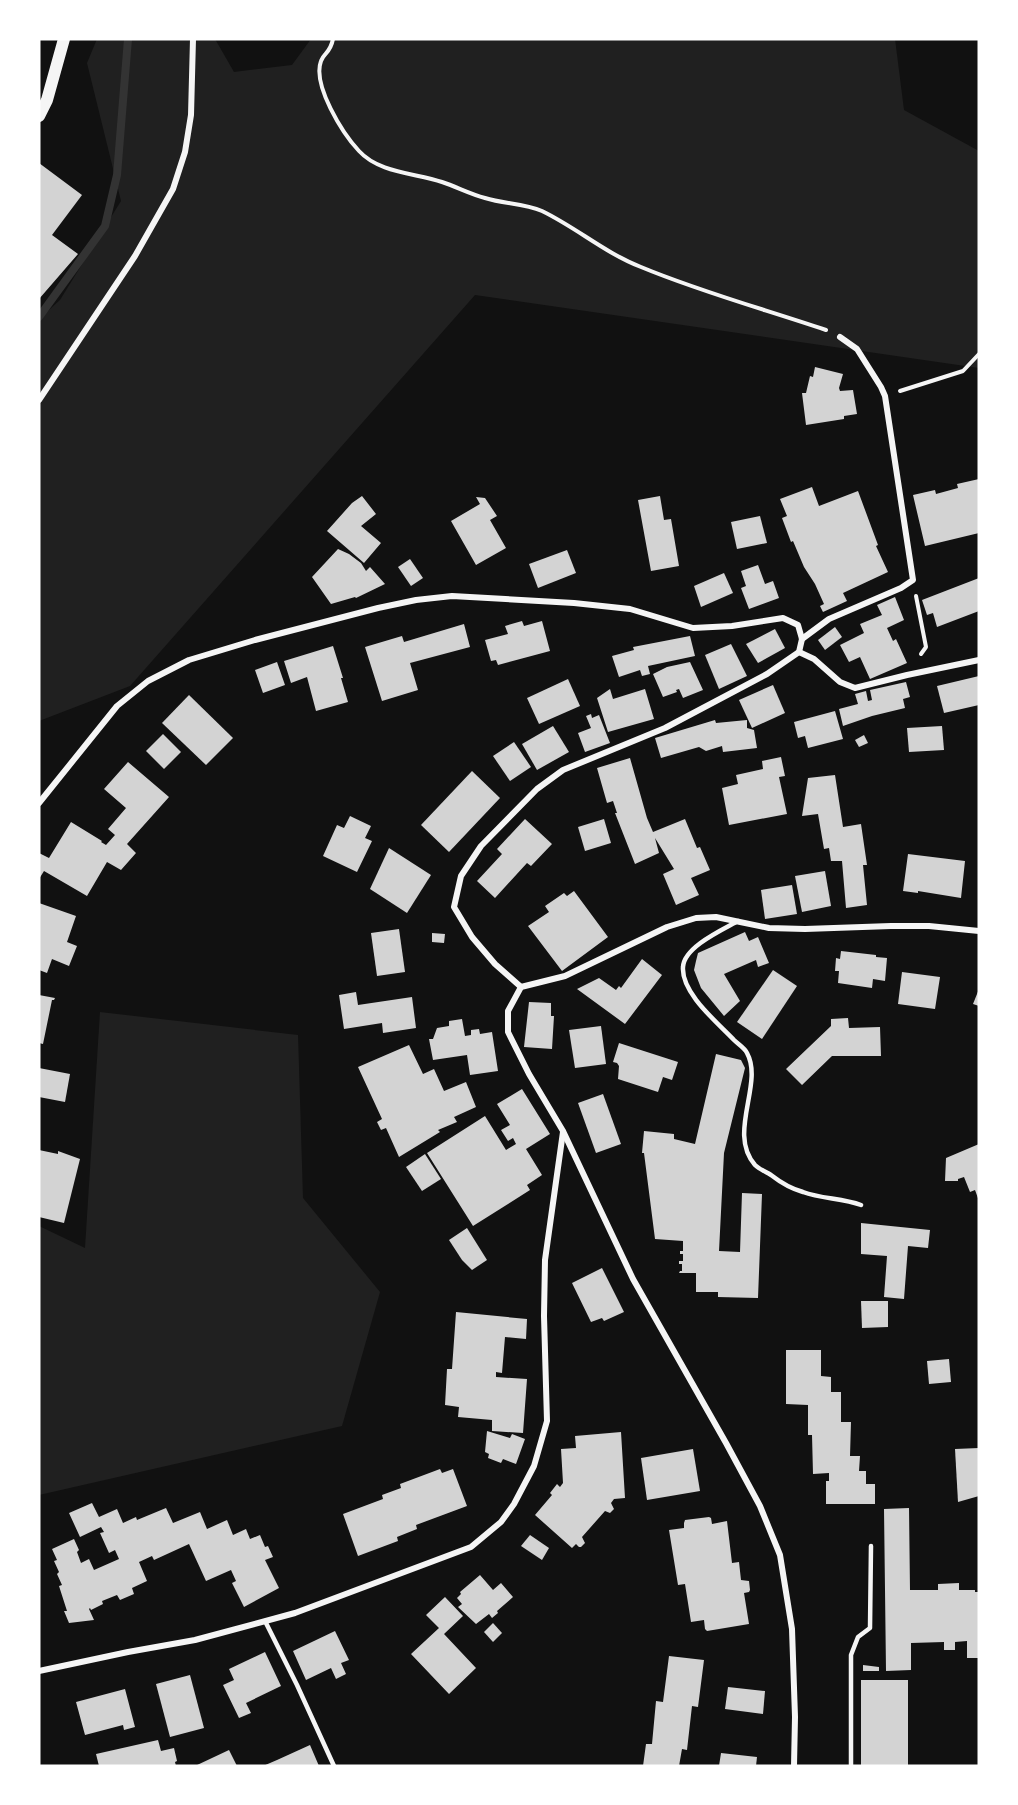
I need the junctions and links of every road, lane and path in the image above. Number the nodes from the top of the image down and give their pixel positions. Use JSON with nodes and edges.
{"nodes":[{"id":1,"x":64,"y":39,"type":"edge"},
{"id":2,"x":193,"y":39,"type":"edge"},
{"id":3,"x":333,"y":39,"type":"edge"},
{"id":4,"x":39,"y":116,"type":"edge"},
{"id":5,"x":840,"y":337,"type":"joint"},
{"id":6,"x":979,"y":354,"type":"edge"},
{"id":7,"x":885,"y":396,"type":"junction"},
{"id":8,"x":39,"y":400,"type":"edge"},
{"id":9,"x":913,"y":580,"type":"junction"},
{"id":10,"x":802,"y":639,"type":"junction"},
{"id":11,"x":799,"y":652,"type":"junction"},
{"id":12,"x":979,"y":660,"type":"edge"},
{"id":13,"x":907,"y":675,"type":"junction"},
{"id":14,"x":39,"y":803,"type":"edge"},
{"id":15,"x":738,"y":921,"type":"junction"},
{"id":16,"x":979,"y":931,"type":"edge"},
{"id":17,"x":521,"y":987,"type":"junction"},
{"id":18,"x":563,"y":1131,"type":"junction"},
{"id":19,"x":861,"y":1205,"type":"dead end"},
{"id":20,"x":871,"y":1546,"type":"dead end"},
{"id":21,"x":265,"y":1621,"type":"junction"},
{"id":22,"x":39,"y":1671,"type":"edge"},
{"id":23,"x":334,"y":1766,"type":"edge"},
{"id":24,"x":794,"y":1766,"type":"edge"},
{"id":25,"x":851,"y":1766,"type":"edge"}],
"edges":[{"from":1,"to":4,"type":"main road"},
{"from":2,"to":8,"type":"street"},
{"from":3,"to":5,"type":"path"},
{"from":5,"to":7,"type":"street"},
{"from":6,"to":7,"type":"path"},
{"from":7,"to":9,"type":"street"},
{"from":9,"to":10,"type":"street"},
{"from":9,"to":13,"type":"path"},
{"from":10,"to":11,"type":"street"},
{"from":10,"to":14,"type":"street"},
{"from":11,"to":13,"type":"street"},
{"from":11,"to":17,"type":"street"},
{"from":12,"to":13,"type":"street"},
{"from":15,"to":16,"type":"street"},
{"from":15,"to":17,"type":"street"},
{"from":15,"to":19,"type":"lane"},
{"from":17,"to":18,"type":"street"},
{"from":18,"to":21,"type":"street"},
{"from":18,"to":24,"type":"street"},
{"from":20,"to":25,"type":"lane"},
{"from":21,"to":22,"type":"street"},
{"from":21,"to":23,"type":"lane"}]}
